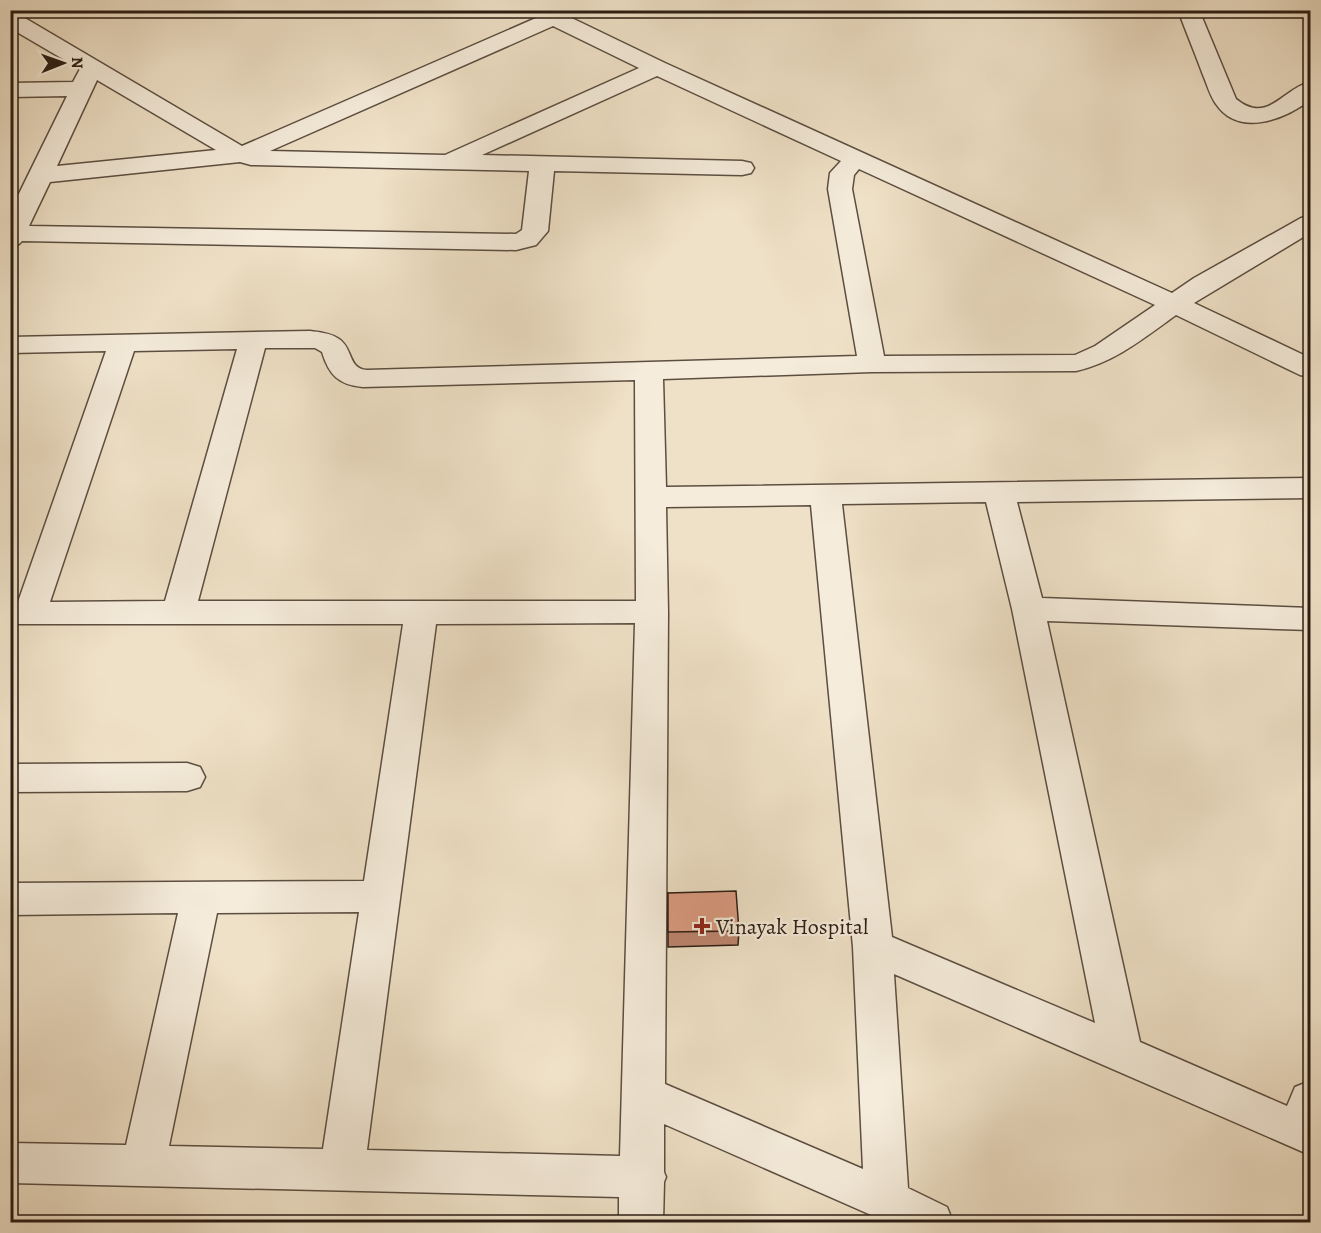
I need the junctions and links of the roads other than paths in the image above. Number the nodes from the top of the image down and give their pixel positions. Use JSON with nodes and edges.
{"nodes":[{"id":1,"x":1188,"y":10,"type":"edge"},
{"id":2,"x":546,"y":14,"type":"edge"},
{"id":3,"x":10,"y":19,"type":"edge"},
{"id":4,"x":92,"y":67,"type":"junction"},
{"id":5,"x":657,"y":68,"type":"junction"},
{"id":6,"x":82,"y":89,"type":"junction"},
{"id":7,"x":1311,"y":89,"type":"edge"},
{"id":8,"x":10,"y":90,"type":"edge"},
{"id":9,"x":241,"y":155,"type":"junction"},
{"id":10,"x":857,"y":158,"type":"junction"},
{"id":11,"x":447,"y":162,"type":"junction"},
{"id":12,"x":542,"y":165,"type":"junction"},
{"id":13,"x":742,"y":168,"type":"dead end"},
{"id":14,"x":28,"y":186,"type":"edge"},
{"id":15,"x":1311,"y":223,"type":"edge"},
{"id":16,"x":12,"y":236,"type":"edge"},
{"id":17,"x":1173,"y":303,"type":"junction"},
{"id":18,"x":254,"y":340,"type":"junction"},
{"id":19,"x":122,"y":344,"type":"junction"},
{"id":20,"x":10,"y":345,"type":"edge"},
{"id":21,"x":872,"y":364,"type":"junction"},
{"id":22,"x":1311,"y":369,"type":"edge"},
{"id":23,"x":649,"y":371,"type":"junction"},
{"id":24,"x":1311,"y":488,"type":"edge"},
{"id":25,"x":999,"y":493,"type":"junction"},
{"id":26,"x":825,"y":494,"type":"junction"},
{"id":27,"x":651,"y":497,"type":"junction"},
{"id":28,"x":1028,"y":609,"type":"junction"},
{"id":29,"x":421,"y":612,"type":"junction"},
{"id":30,"x":652,"y":612,"type":"junction"},
{"id":31,"x":20,"y":613,"type":"edge"},
{"id":32,"x":178,"y":613,"type":"junction"},
{"id":33,"x":1311,"y":619,"type":"edge"},
{"id":34,"x":187,"y":777,"type":"dead end"},
{"id":35,"x":10,"y":778,"type":"edge"},
{"id":36,"x":380,"y":896,"type":"junction"},
{"id":37,"x":201,"y":897,"type":"junction"},
{"id":38,"x":10,"y":899,"type":"edge"},
{"id":39,"x":873,"y":947,"type":"junction"},
{"id":40,"x":1122,"y":1053,"type":"junction"},
{"id":41,"x":645,"y":1095,"type":"junction"},
{"id":42,"x":1307,"y":1123,"type":"edge"},
{"id":43,"x":10,"y":1163,"type":"edge"},
{"id":44,"x":143,"y":1165,"type":"junction"},
{"id":45,"x":342,"y":1171,"type":"junction"},
{"id":46,"x":644,"y":1177,"type":"junction"},
{"id":47,"x":887,"y":1200,"type":"junction"},
{"id":48,"x":641,"y":1222,"type":"edge"},
{"id":49,"x":931,"y":1222,"type":"edge"}],
"edges":[{"from":1,"to":7,"type":"street"},
{"from":2,"to":5,"type":"street"},
{"from":2,"to":9,"type":"street"},
{"from":3,"to":4,"type":"street"},
{"from":4,"to":6,"type":"street"},
{"from":4,"to":9,"type":"street"},
{"from":5,"to":10,"type":"street"},
{"from":5,"to":11,"type":"street"},
{"from":6,"to":8,"type":"street"},
{"from":6,"to":14,"type":"street"},
{"from":9,"to":11,"type":"street"},
{"from":9,"to":14,"type":"street"},
{"from":10,"to":17,"type":"street"},
{"from":10,"to":21,"type":"street"},
{"from":11,"to":12,"type":"street"},
{"from":12,"to":13,"type":"street"},
{"from":12,"to":16,"type":"street"},
{"from":14,"to":16,"type":"street"},
{"from":15,"to":17,"type":"street"},
{"from":17,"to":21,"type":"street"},
{"from":17,"to":22,"type":"street"},
{"from":18,"to":19,"type":"street"},
{"from":18,"to":23,"type":"street"},
{"from":18,"to":32,"type":"street"},
{"from":19,"to":20,"type":"street"},
{"from":19,"to":31,"type":"street"},
{"from":21,"to":23,"type":"street"},
{"from":23,"to":27,"type":"street"},
{"from":24,"to":25,"type":"street"},
{"from":25,"to":26,"type":"street"},
{"from":25,"to":28,"type":"street"},
{"from":26,"to":27,"type":"street"},
{"from":26,"to":39,"type":"street"},
{"from":27,"to":30,"type":"street"},
{"from":28,"to":33,"type":"street"},
{"from":28,"to":40,"type":"street"},
{"from":29,"to":30,"type":"street"},
{"from":29,"to":32,"type":"street"},
{"from":29,"to":36,"type":"street"},
{"from":30,"to":41,"type":"street"},
{"from":31,"to":32,"type":"street"},
{"from":34,"to":35,"type":"street"},
{"from":36,"to":37,"type":"street"},
{"from":36,"to":45,"type":"street"},
{"from":37,"to":38,"type":"street"},
{"from":37,"to":44,"type":"street"},
{"from":39,"to":40,"type":"street"},
{"from":39,"to":47,"type":"street"},
{"from":40,"to":42,"type":"street"},
{"from":41,"to":46,"type":"street"},
{"from":41,"to":47,"type":"street"},
{"from":43,"to":44,"type":"street"},
{"from":44,"to":45,"type":"street"},
{"from":45,"to":46,"type":"street"},
{"from":46,"to":48,"type":"street"},
{"from":47,"to":49,"type":"street"}]}
